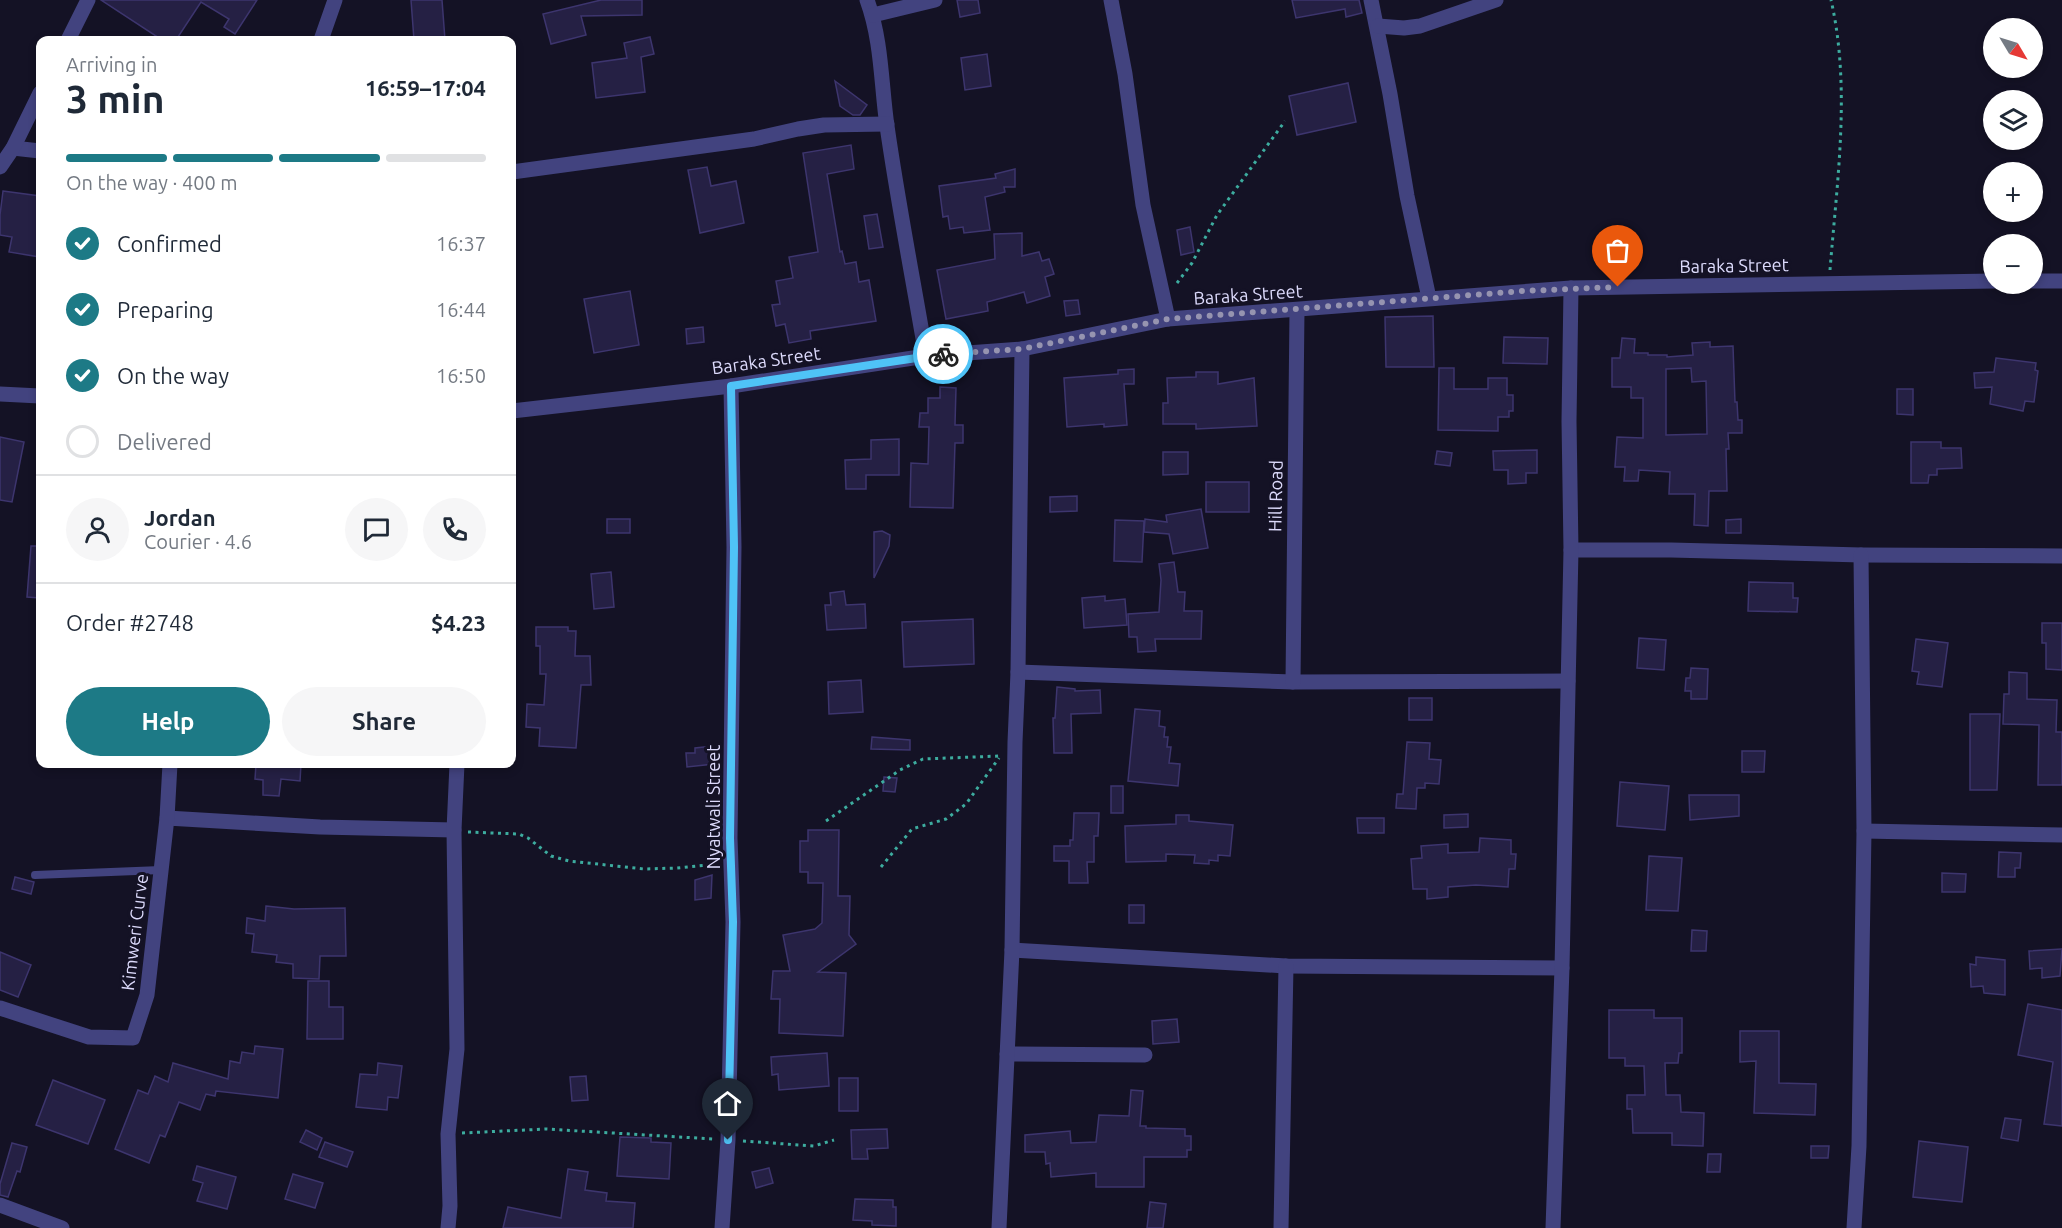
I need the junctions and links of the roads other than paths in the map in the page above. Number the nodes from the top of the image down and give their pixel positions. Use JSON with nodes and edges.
{"nodes":[{"id":1,"x":88,"y":0,"type":"edge"},
{"id":2,"x":335,"y":0,"type":"edge"},
{"id":3,"x":867,"y":0,"type":"edge"},
{"id":4,"x":934,"y":0,"type":"edge"},
{"id":5,"x":1111,"y":0,"type":"edge"},
{"id":6,"x":1371,"y":0,"type":"edge"},
{"id":7,"x":1496,"y":0,"type":"edge"},
{"id":8,"x":873,"y":15,"type":"junction"},
{"id":9,"x":1378,"y":26,"type":"junction"},
{"id":10,"x":70,"y":36,"type":"edge"},
{"id":11,"x":322,"y":36,"type":"edge"},
{"id":12,"x":36,"y":101,"type":"edge"},
{"id":13,"x":887,"y":124,"type":"junction"},
{"id":14,"x":13,"y":148,"type":"junction"},
{"id":15,"x":36,"y":151,"type":"edge"},
{"id":16,"x":0,"y":167,"type":"edge"},
{"id":17,"x":516,"y":171,"type":"edge"},
{"id":18,"x":1983,"y":281,"type":"edge"},
{"id":19,"x":2043,"y":281,"type":"edge"},
{"id":20,"x":2062,"y":281,"type":"edge"},
{"id":21,"x":1571,"y":288,"type":"junction"},
{"id":22,"x":1429,"y":298,"type":"junction"},
{"id":23,"x":1297,"y":310,"type":"junction"},
{"id":24,"x":1168,"y":319,"type":"junction"},
{"id":25,"x":1022,"y":349,"type":"junction"},
{"id":26,"x":926,"y":356,"type":"junction"},
{"id":27,"x":731,"y":386,"type":"junction"},
{"id":28,"x":0,"y":394,"type":"edge"},
{"id":29,"x":36,"y":396,"type":"edge"},
{"id":30,"x":516,"y":411,"type":"edge"},
{"id":31,"x":1571,"y":550,"type":"junction"},
{"id":32,"x":1861,"y":555,"type":"junction"},
{"id":33,"x":2062,"y":556,"type":"edge"},
{"id":34,"x":1018,"y":672,"type":"junction"},
{"id":35,"x":1568,"y":681,"type":"junction"},
{"id":36,"x":1293,"y":682,"type":"junction"},
{"id":37,"x":170,"y":768,"type":"edge"},
{"id":38,"x":457,"y":768,"type":"edge"},
{"id":39,"x":167,"y":818,"type":"junction"},
{"id":40,"x":454,"y":830,"type":"junction"},
{"id":41,"x":1864,"y":831,"type":"junction"},
{"id":42,"x":2062,"y":835,"type":"edge"},
{"id":43,"x":161,"y":870,"type":"junction"},
{"id":44,"x":35,"y":875,"type":"dead end"},
{"id":45,"x":1012,"y":950,"type":"junction"},
{"id":46,"x":1287,"y":966,"type":"junction"},
{"id":47,"x":1562,"y":968,"type":"junction"},
{"id":48,"x":0,"y":1008,"type":"edge"},
{"id":49,"x":1007,"y":1054,"type":"junction"},
{"id":50,"x":1145,"y":1055,"type":"dead end"},
{"id":51,"x":0,"y":1205,"type":"edge"},
{"id":52,"x":62,"y":1228,"type":"edge"},
{"id":53,"x":448,"y":1228,"type":"edge"},
{"id":54,"x":722,"y":1228,"type":"edge"},
{"id":55,"x":999,"y":1228,"type":"edge"},
{"id":56,"x":1281,"y":1228,"type":"edge"},
{"id":57,"x":1553,"y":1228,"type":"edge"},
{"id":58,"x":1854,"y":1228,"type":"edge"}],
"edges":[{"from":1,"to":10,"type":"street"},
{"from":2,"to":11,"type":"street"},
{"from":3,"to":8,"type":"street"},
{"from":4,"to":8,"type":"street"},
{"from":5,"to":24,"type":"street"},
{"from":6,"to":9,"type":"street"},
{"from":7,"to":9,"type":"street"},
{"from":8,"to":13,"type":"street"},
{"from":9,"to":22,"type":"street"},
{"from":12,"to":14,"type":"street"},
{"from":13,"to":17,"type":"street"},
{"from":13,"to":26,"type":"street"},
{"from":14,"to":15,"type":"street"},
{"from":14,"to":16,"type":"street"},
{"from":18,"to":21,"type":"street","name":"Baraka Street"},
{"from":19,"to":20,"type":"street"},
{"from":21,"to":22,"type":"street","name":"Baraka Street"},
{"from":21,"to":31,"type":"street"},
{"from":22,"to":23,"type":"street","name":"Baraka Street"},
{"from":23,"to":24,"type":"street","name":"Baraka Street"},
{"from":23,"to":36,"type":"street","name":"Hill Road"},
{"from":24,"to":25,"type":"street","name":"Baraka Street"},
{"from":25,"to":26,"type":"street","name":"Baraka Street"},
{"from":25,"to":34,"type":"street"},
{"from":26,"to":27,"type":"street","name":"Baraka Street"},
{"from":27,"to":30,"type":"street","name":"Baraka Street"},
{"from":27,"to":54,"type":"street","name":"Nyatwali Street"},
{"from":28,"to":29,"type":"street"},
{"from":31,"to":32,"type":"street"},
{"from":31,"to":35,"type":"street"},
{"from":32,"to":33,"type":"street"},
{"from":32,"to":41,"type":"street"},
{"from":34,"to":36,"type":"street"},
{"from":34,"to":45,"type":"street"},
{"from":35,"to":36,"type":"street"},
{"from":35,"to":47,"type":"street"},
{"from":37,"to":39,"type":"street","name":"Kimweri Curve"},
{"from":38,"to":40,"type":"street"},
{"from":39,"to":40,"type":"street"},
{"from":39,"to":43,"type":"street","name":"Kimweri Curve"},
{"from":40,"to":53,"type":"street"},
{"from":41,"to":42,"type":"street"},
{"from":41,"to":58,"type":"street"},
{"from":43,"to":44,"type":"lane"},
{"from":43,"to":48,"type":"street","name":"Kimweri Curve"},
{"from":45,"to":46,"type":"street"},
{"from":45,"to":49,"type":"street"},
{"from":46,"to":47,"type":"street"},
{"from":46,"to":56,"type":"street"},
{"from":47,"to":57,"type":"street"},
{"from":49,"to":50,"type":"street"},
{"from":49,"to":55,"type":"street"},
{"from":51,"to":52,"type":"street"}]}
